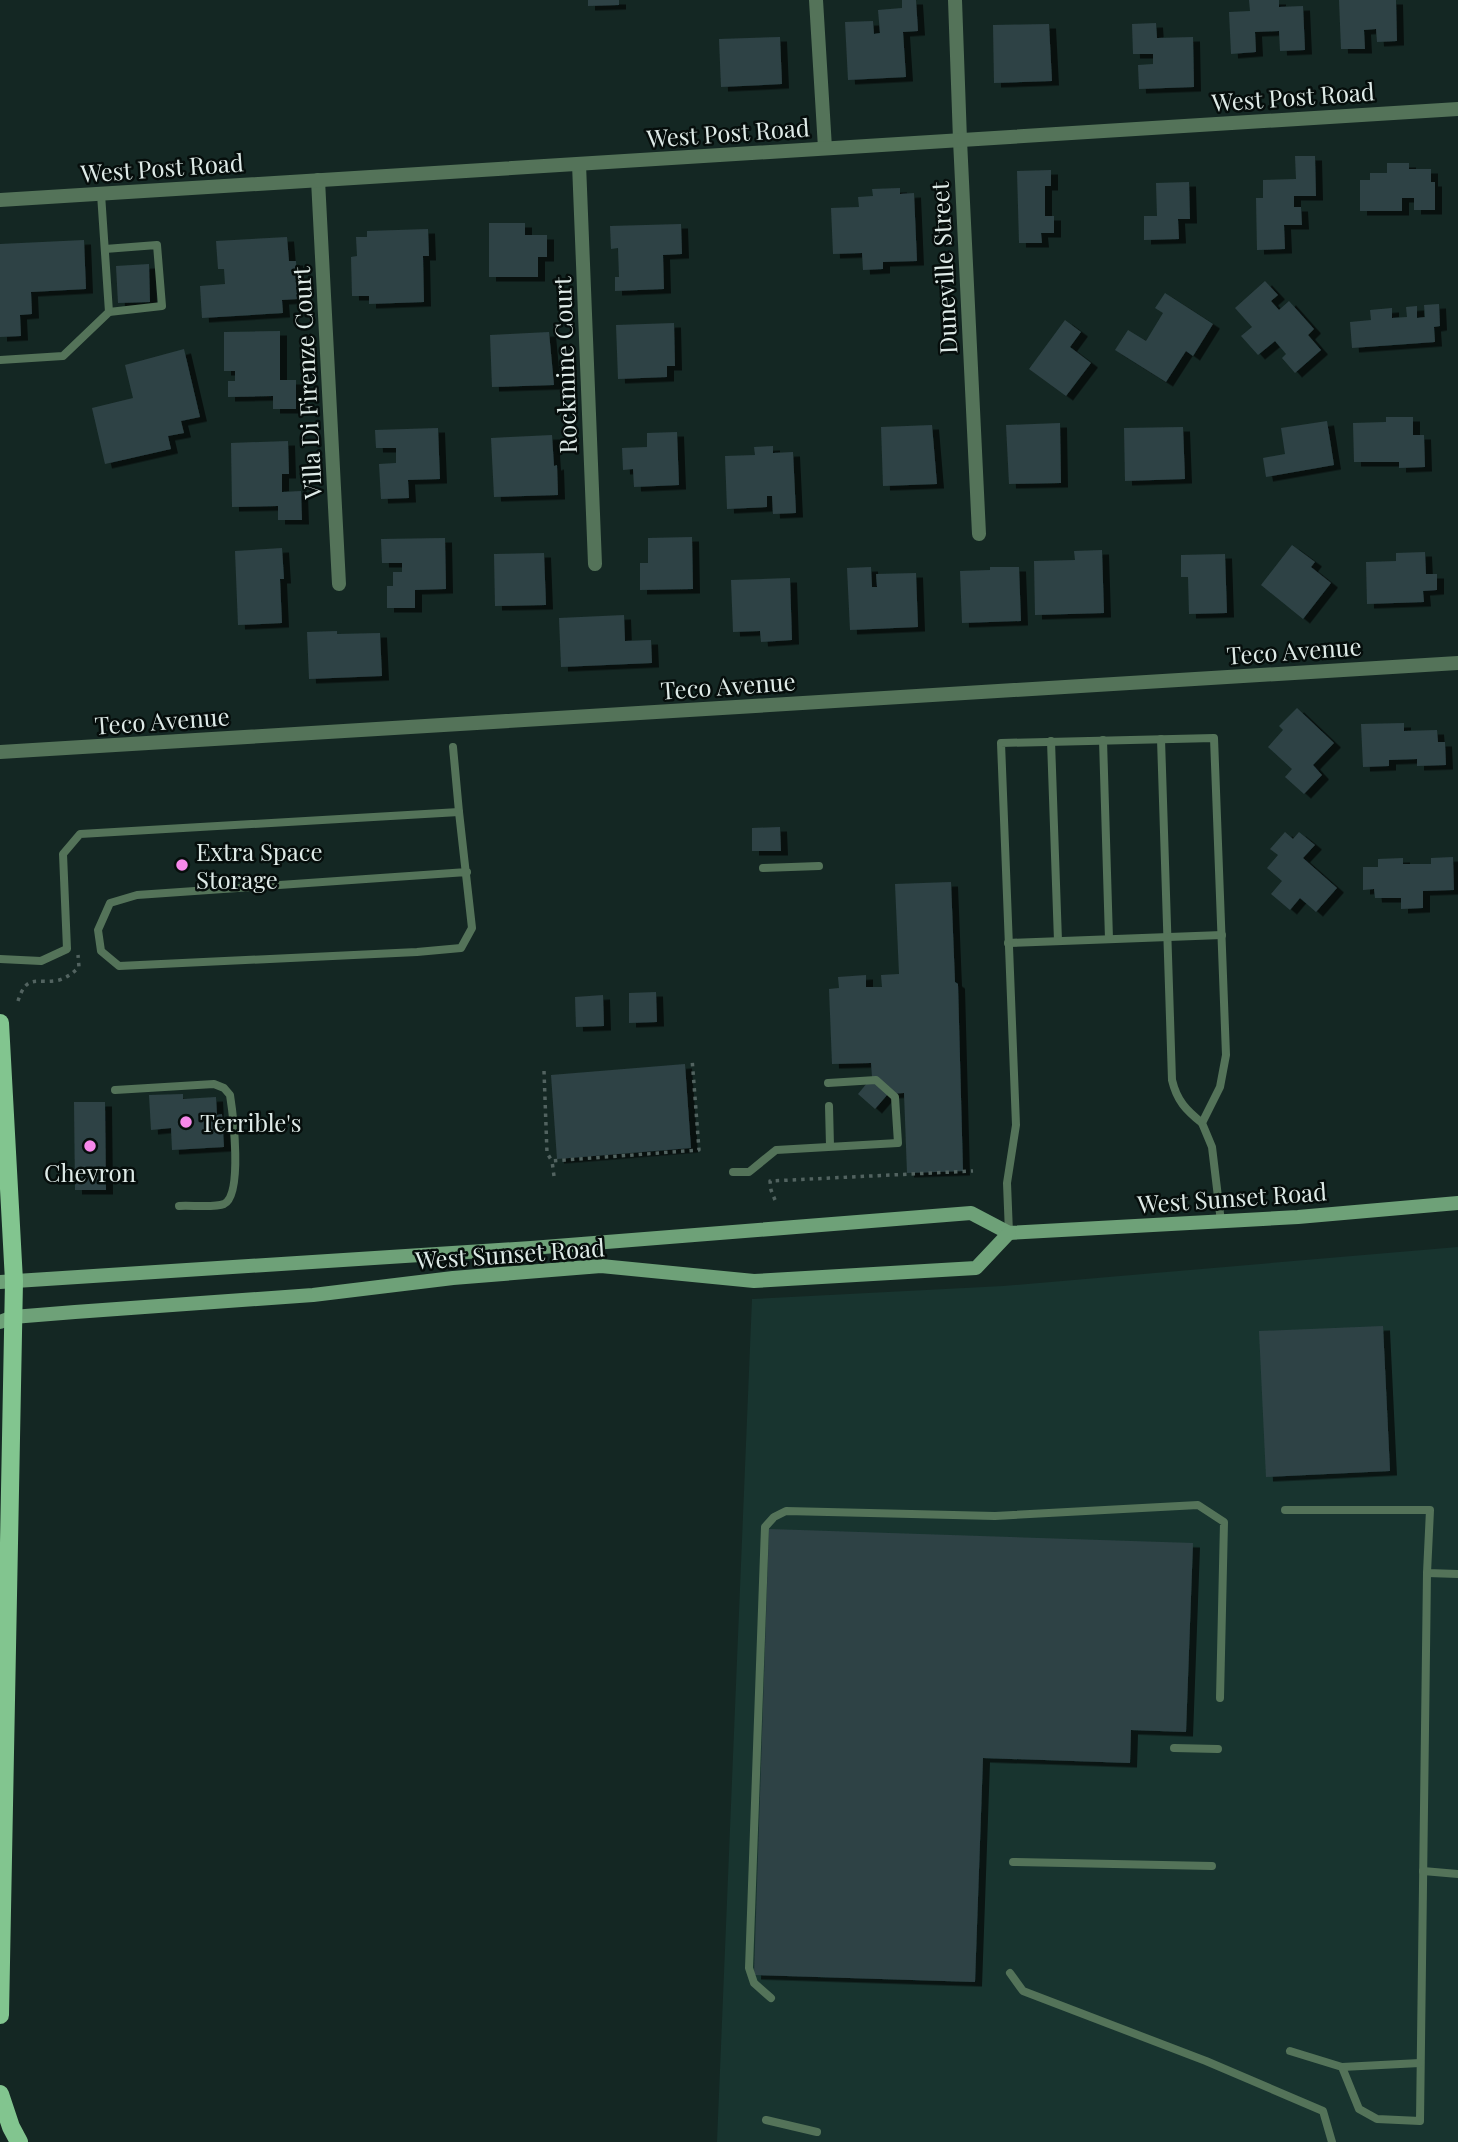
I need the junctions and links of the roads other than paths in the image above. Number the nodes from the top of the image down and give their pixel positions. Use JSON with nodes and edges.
{"nodes":[{"id":1,"x":816,"y":0,"type":"edge"},
{"id":2,"x":955,"y":0,"type":"edge"},
{"id":3,"x":1458,"y":109,"type":"edge"},
{"id":4,"x":960,"y":140,"type":"junction"},
{"id":5,"x":825,"y":148,"type":"junction"},
{"id":6,"x":579,"y":164,"type":"junction"},
{"id":7,"x":318,"y":180,"type":"junction"},
{"id":8,"x":101,"y":194,"type":"junction"},
{"id":9,"x":0,"y":200,"type":"edge"},
{"id":10,"x":105,"y":249,"type":"junction"},
{"id":11,"x":109,"y":312,"type":"junction"},
{"id":12,"x":0,"y":360,"type":"edge"},
{"id":13,"x":979,"y":534,"type":"dead end"},
{"id":14,"x":595,"y":564,"type":"dead end"},
{"id":15,"x":339,"y":584,"type":"dead end"},
{"id":16,"x":1458,"y":663,"type":"edge"},
{"id":17,"x":1161,"y":739,"type":"junction"},
{"id":18,"x":1102,"y":740,"type":"junction"},
{"id":19,"x":1051,"y":741,"type":"junction"},
{"id":20,"x":453,"y":747,"type":"dead end"},
{"id":21,"x":0,"y":752,"type":"edge"},
{"id":22,"x":459,"y":812,"type":"junction"},
{"id":23,"x":818,"y":866,"type":"dead end"},
{"id":24,"x":763,"y":869,"type":"dead end"},
{"id":25,"x":467,"y":872,"type":"junction"},
{"id":26,"x":1222,"y":935,"type":"junction"},
{"id":27,"x":1167,"y":937,"type":"junction"},
{"id":28,"x":1109,"y":939,"type":"junction"},
{"id":29,"x":1058,"y":941,"type":"junction"},
{"id":30,"x":1008,"y":943,"type":"junction"},
{"id":31,"x":0,"y":960,"type":"edge"},
{"id":32,"x":0,"y":1023,"type":"edge"},
{"id":33,"x":828,"y":1083,"type":"dead end"},
{"id":34,"x":115,"y":1090,"type":"dead end"},
{"id":35,"x":829,"y":1106,"type":"dead end"},
{"id":36,"x":1202,"y":1123,"type":"junction"},
{"id":37,"x":830,"y":1146,"type":"junction"},
{"id":38,"x":733,"y":1172,"type":"dead end"},
{"id":39,"x":1458,"y":1203,"type":"edge"},
{"id":40,"x":179,"y":1206,"type":"dead end"},
{"id":41,"x":1221,"y":1222,"type":"junction"},
{"id":42,"x":1009,"y":1233,"type":"junction"},
{"id":43,"x":7,"y":1282,"type":"edge"},
{"id":44,"x":7,"y":1320,"type":"edge"},
{"id":45,"x":1285,"y":1510,"type":"dead end"},
{"id":46,"x":1427,"y":1573,"type":"junction"},
{"id":47,"x":1458,"y":1574,"type":"edge"},
{"id":48,"x":1220,"y":1698,"type":"dead end"},
{"id":49,"x":1174,"y":1748,"type":"dead end"},
{"id":50,"x":1218,"y":1749,"type":"dead end"},
{"id":51,"x":2,"y":1848,"type":"edge"},
{"id":52,"x":1013,"y":1863,"type":"dead end"},
{"id":53,"x":1212,"y":1866,"type":"dead end"},
{"id":54,"x":1423,"y":1871,"type":"junction"},
{"id":55,"x":1458,"y":1874,"type":"edge"},
{"id":56,"x":1010,"y":1973,"type":"dead end"},
{"id":57,"x":771,"y":1998,"type":"dead end"},
{"id":58,"x":0,"y":2015,"type":"edge"},
{"id":59,"x":1290,"y":2050,"type":"dead end"},
{"id":60,"x":1420,"y":2063,"type":"junction"},
{"id":61,"x":1342,"y":2067,"type":"junction"},
{"id":62,"x":0,"y":2094,"type":"edge"},
{"id":63,"x":766,"y":2120,"type":"dead end"},
{"id":64,"x":817,"y":2132,"type":"dead end"},
{"id":65,"x":19,"y":2142,"type":"edge"},
{"id":66,"x":1332,"y":2142,"type":"edge"}],
"edges":[{"from":1,"to":5,"type":"street"},
{"from":2,"to":4,"type":"street","name":"Duneville Street"},
{"from":3,"to":4,"type":"street","name":"West Post Road"},
{"from":4,"to":5,"type":"street","name":"West Post Road"},
{"from":4,"to":13,"type":"street","name":"Duneville Street"},
{"from":5,"to":6,"type":"street","name":"West Post Road"},
{"from":6,"to":7,"type":"street","name":"West Post Road"},
{"from":6,"to":14,"type":"street","name":"Rockmine Court"},
{"from":7,"to":8,"type":"street","name":"West Post Road"},
{"from":7,"to":15,"type":"street","name":"Villa Di Firenze Court"},
{"from":8,"to":9,"type":"street","name":"West Post Road"},
{"from":8,"to":10,"type":"lane"},
{"from":10,"to":11,"type":"lane"},
{"from":10,"to":11,"type":"lane"},
{"from":11,"to":12,"type":"lane"},
{"from":16,"to":21,"type":"street","name":"Teco Avenue"},
{"from":17,"to":18,"type":"lane"},
{"from":17,"to":26,"type":"lane"},
{"from":17,"to":27,"type":"lane"},
{"from":18,"to":19,"type":"lane"},
{"from":18,"to":28,"type":"lane"},
{"from":19,"to":29,"type":"lane"},
{"from":19,"to":30,"type":"lane"},
{"from":20,"to":22,"type":"lane"},
{"from":22,"to":25,"type":"lane"},
{"from":22,"to":31,"type":"lane"},
{"from":23,"to":24,"type":"lane"},
{"from":25,"to":25,"type":"lane"},
{"from":26,"to":27,"type":"lane"},
{"from":26,"to":36,"type":"lane"},
{"from":27,"to":28,"type":"lane"},
{"from":27,"to":36,"type":"lane"},
{"from":28,"to":29,"type":"lane"},
{"from":29,"to":30,"type":"lane"},
{"from":30,"to":42,"type":"lane"},
{"from":32,"to":43,"type":"main road"},
{"from":33,"to":37,"type":"lane"},
{"from":34,"to":40,"type":"lane"},
{"from":35,"to":37,"type":"lane"},
{"from":36,"to":41,"type":"lane"},
{"from":37,"to":38,"type":"lane"},
{"from":39,"to":41,"type":"main road","name":"West Sunset Road"},
{"from":41,"to":42,"type":"main road","name":"West Sunset Road"},
{"from":42,"to":43,"type":"main road","name":"West Sunset Road"},
{"from":42,"to":44,"type":"main road","name":"West Sunset Road"},
{"from":43,"to":44,"type":"main road"},
{"from":44,"to":51,"type":"main road"},
{"from":45,"to":46,"type":"lane"},
{"from":46,"to":47,"type":"lane"},
{"from":46,"to":54,"type":"lane"},
{"from":48,"to":57,"type":"lane"},
{"from":49,"to":50,"type":"lane"},
{"from":51,"to":58,"type":"main road"},
{"from":52,"to":53,"type":"lane"},
{"from":54,"to":55,"type":"lane"},
{"from":54,"to":60,"type":"lane"},
{"from":56,"to":66,"type":"lane"},
{"from":59,"to":61,"type":"lane"},
{"from":60,"to":61,"type":"lane"},
{"from":60,"to":61,"type":"lane"},
{"from":62,"to":65,"type":"main road"},
{"from":63,"to":64,"type":"lane"}]}
